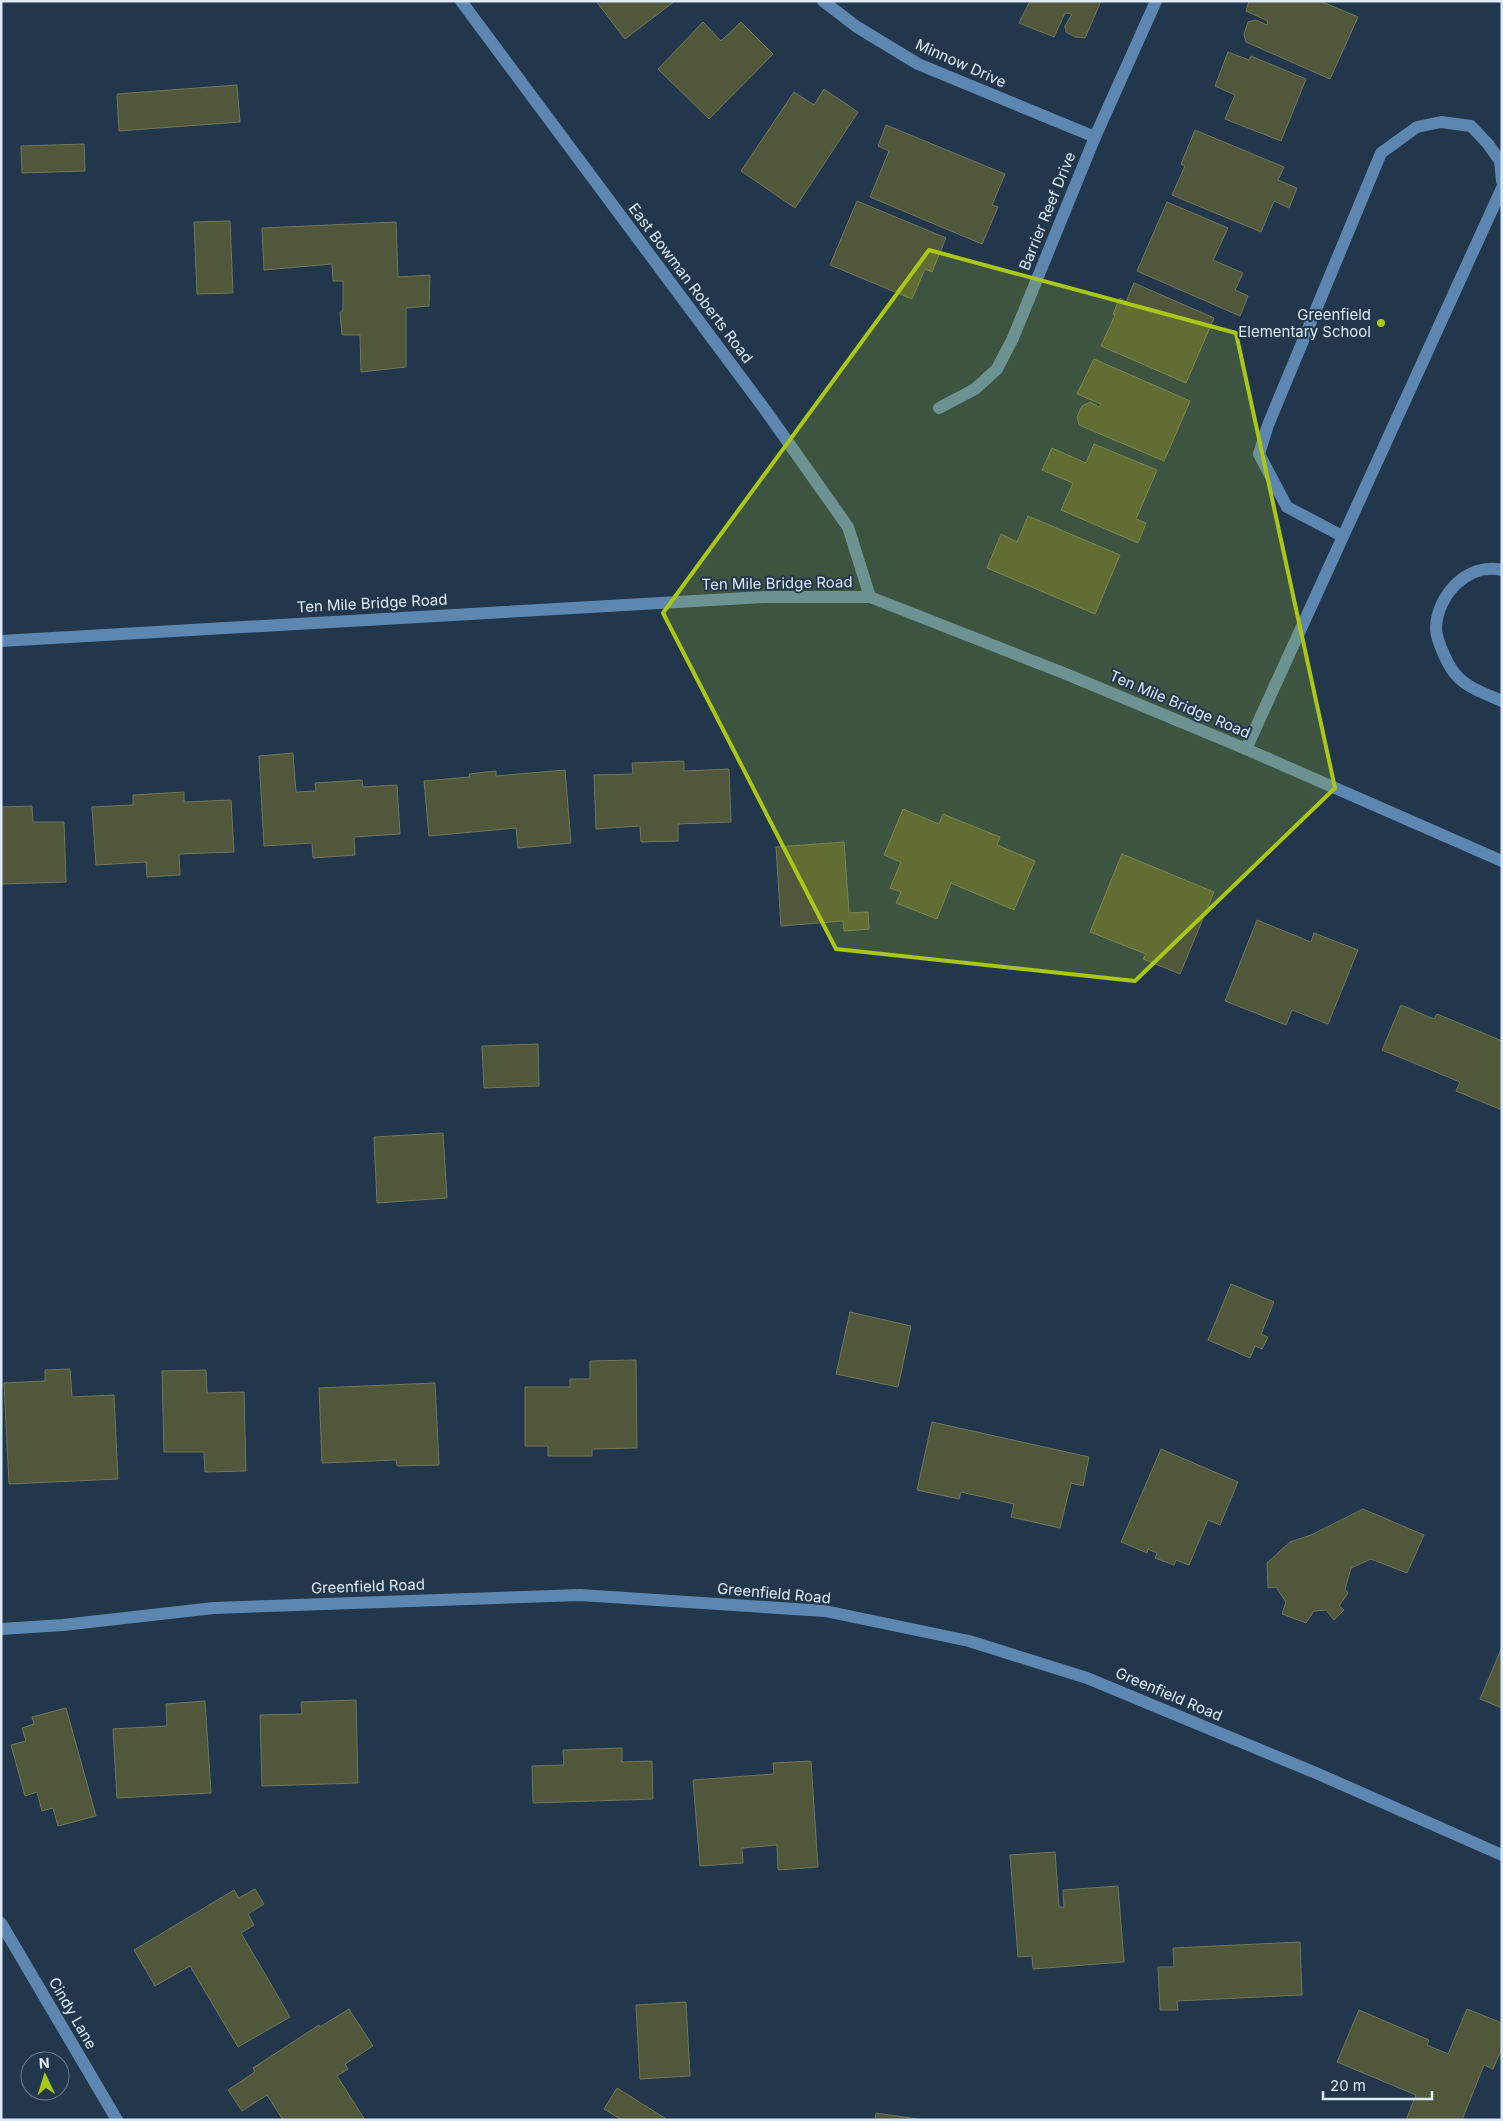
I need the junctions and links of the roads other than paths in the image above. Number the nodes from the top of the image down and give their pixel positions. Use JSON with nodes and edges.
{"nodes":[{"id":1,"x":461,"y":1,"type":"edge"},
{"id":2,"x":823,"y":1,"type":"edge"},
{"id":3,"x":1156,"y":1,"type":"edge"},
{"id":4,"x":1095,"y":137,"type":"junction"},
{"id":5,"x":1502,"y":181,"type":"edge"},
{"id":6,"x":1502,"y":188,"type":"edge"},
{"id":7,"x":938,"y":408,"type":"dead end"},
{"id":8,"x":1342,"y":536,"type":"junction"},
{"id":9,"x":1502,"y":570,"type":"edge"},
{"id":10,"x":870,"y":597,"type":"junction"},
{"id":11,"x":1,"y":641,"type":"edge"},
{"id":12,"x":1502,"y":701,"type":"edge"},
{"id":13,"x":1246,"y":749,"type":"junction"},
{"id":14,"x":1502,"y":861,"type":"edge"},
{"id":15,"x":1,"y":1629,"type":"edge"},
{"id":16,"x":1502,"y":1856,"type":"edge"},
{"id":17,"x":1,"y":1923,"type":"edge"},
{"id":18,"x":117,"y":2120,"type":"edge"}],
"edges":[{"from":1,"to":10,"type":"street","name":"East Bowman Roberts Road"},
{"from":2,"to":4,"type":"street","name":"Minnow Drive"},
{"from":3,"to":4,"type":"street","name":"Barrier Reef Drive"},
{"from":4,"to":7,"type":"street","name":"Barrier Reef Drive"},
{"from":5,"to":8,"type":"street"},
{"from":6,"to":8,"type":"street"},
{"from":8,"to":13,"type":"street"},
{"from":9,"to":12,"type":"street"},
{"from":10,"to":11,"type":"street","name":"Ten Mile Bridge Road"},
{"from":10,"to":13,"type":"street","name":"Ten Mile Bridge Road"},
{"from":13,"to":14,"type":"street","name":"Ten Mile Bridge Road"},
{"from":15,"to":16,"type":"street","name":"Greenfield Road"},
{"from":17,"to":18,"type":"street","name":"Cindy Lane"}]}
